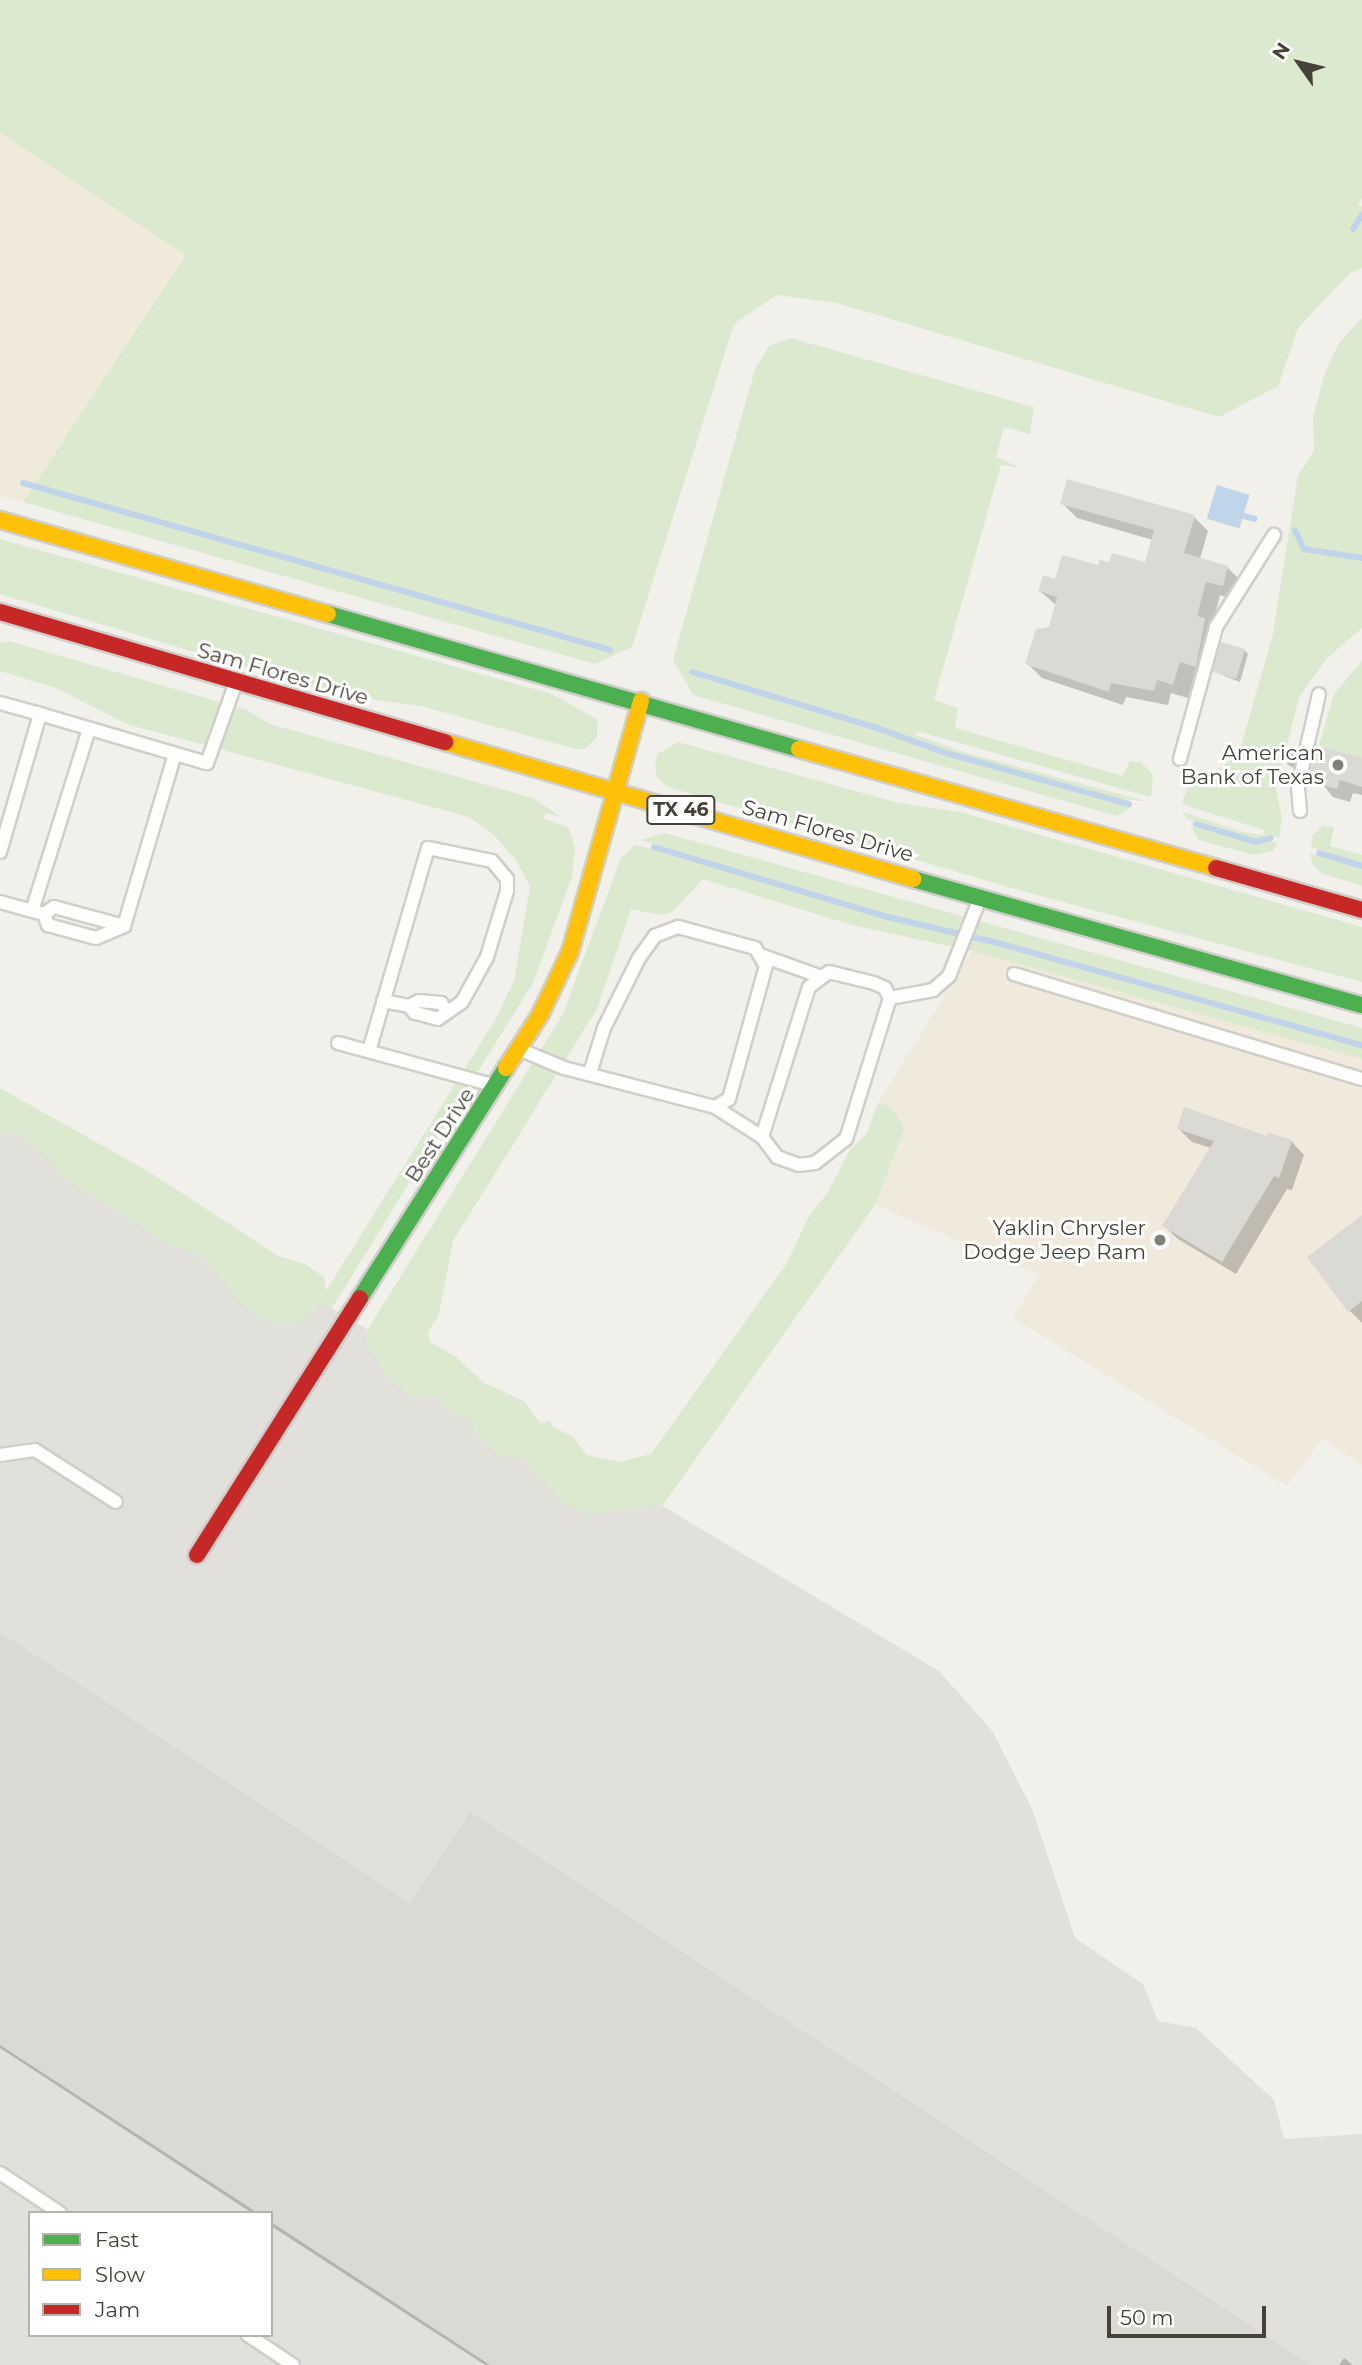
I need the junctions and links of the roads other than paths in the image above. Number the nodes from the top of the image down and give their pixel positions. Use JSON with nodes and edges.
{"nodes":[{"id":1,"x":0,"y":520,"type":"edge"},
{"id":2,"x":1274,"y":535,"type":"dead end"},
{"id":3,"x":0,"y":612,"type":"edge"},
{"id":4,"x":236,"y":682,"type":"junction"},
{"id":5,"x":1319,"y":694,"type":"dead end"},
{"id":6,"x":641,"y":701,"type":"junction"},
{"id":7,"x":0,"y":703,"type":"edge"},
{"id":8,"x":40,"y":714,"type":"junction"},
{"id":9,"x":89,"y":729,"type":"junction"},
{"id":10,"x":175,"y":754,"type":"junction"},
{"id":11,"x":1180,"y":759,"type":"dead end"},
{"id":12,"x":618,"y":792,"type":"junction"},
{"id":13,"x":1300,"y":811,"type":"dead end"},
{"id":14,"x":0,"y":852,"type":"edge"},
{"id":15,"x":980,"y":898,"type":"junction"},
{"id":16,"x":0,"y":902,"type":"edge"},
{"id":17,"x":1362,"y":910,"type":"edge"},
{"id":18,"x":38,"y":913,"type":"junction"},
{"id":19,"x":124,"y":926,"type":"junction"},
{"id":20,"x":760,"y":956,"type":"junction"},
{"id":21,"x":1014,"y":974,"type":"dead end"},
{"id":22,"x":819,"y":976,"type":"junction"},
{"id":23,"x":890,"y":998,"type":"junction"},
{"id":24,"x":383,"y":1001,"type":"junction"},
{"id":25,"x":1362,"y":1005,"type":"edge"},
{"id":26,"x":338,"y":1043,"type":"dead end"},
{"id":27,"x":521,"y":1050,"type":"junction"},
{"id":28,"x":369,"y":1051,"type":"junction"},
{"id":29,"x":590,"y":1073,"type":"junction"},
{"id":30,"x":1362,"y":1079,"type":"edge"},
{"id":31,"x":497,"y":1086,"type":"junction"},
{"id":32,"x":715,"y":1107,"type":"junction"},
{"id":33,"x":762,"y":1137,"type":"junction"},
{"id":34,"x":0,"y":1455,"type":"edge"},
{"id":35,"x":116,"y":1502,"type":"dead end"},
{"id":36,"x":197,"y":1555,"type":"dead end"},
{"id":37,"x":0,"y":2173,"type":"edge"},
{"id":38,"x":58,"y":2211,"type":"edge"},
{"id":39,"x":251,"y":2337,"type":"edge"},
{"id":40,"x":293,"y":2365,"type":"edge"}],
"edges":[{"from":1,"to":6,"type":"main road"},
{"from":2,"to":11,"type":"lane"},
{"from":3,"to":4,"type":"main road","name":"Sam Flores Drive","number":"TX 46"},
{"from":4,"to":10,"type":"lane"},
{"from":4,"to":12,"type":"main road","name":"Sam Flores Drive","number":"TX 46"},
{"from":5,"to":13,"type":"lane"},
{"from":6,"to":12,"type":"main road","name":"Best Drive"},
{"from":6,"to":17,"type":"main road"},
{"from":7,"to":8,"type":"lane"},
{"from":8,"to":9,"type":"lane"},
{"from":8,"to":14,"type":"lane"},
{"from":9,"to":10,"type":"lane"},
{"from":9,"to":18,"type":"lane"},
{"from":10,"to":19,"type":"lane"},
{"from":12,"to":15,"type":"main road","name":"Sam Flores Drive","number":"TX 46"},
{"from":12,"to":27,"type":"main road","name":"Best Drive"},
{"from":15,"to":23,"type":"lane"},
{"from":15,"to":25,"type":"main road","name":"Sam Flores Drive","number":"TX 46"},
{"from":16,"to":18,"type":"lane"},
{"from":18,"to":19,"type":"lane"},
{"from":18,"to":19,"type":"lane"},
{"from":20,"to":22,"type":"lane"},
{"from":20,"to":29,"type":"lane"},
{"from":20,"to":32,"type":"lane"},
{"from":21,"to":30,"type":"lane"},
{"from":22,"to":23,"type":"lane"},
{"from":22,"to":33,"type":"lane"},
{"from":23,"to":33,"type":"lane"},
{"from":24,"to":24,"type":"lane"},
{"from":24,"to":28,"type":"lane"},
{"from":26,"to":28,"type":"lane"},
{"from":27,"to":29,"type":"lane"},
{"from":27,"to":31,"type":"main road","name":"Best Drive"},
{"from":28,"to":31,"type":"lane"},
{"from":29,"to":32,"type":"lane"},
{"from":31,"to":36,"type":"main road","name":"Best Drive"},
{"from":32,"to":33,"type":"lane"},
{"from":34,"to":35,"type":"lane"},
{"from":37,"to":38,"type":"lane"},
{"from":39,"to":40,"type":"lane"}]}
